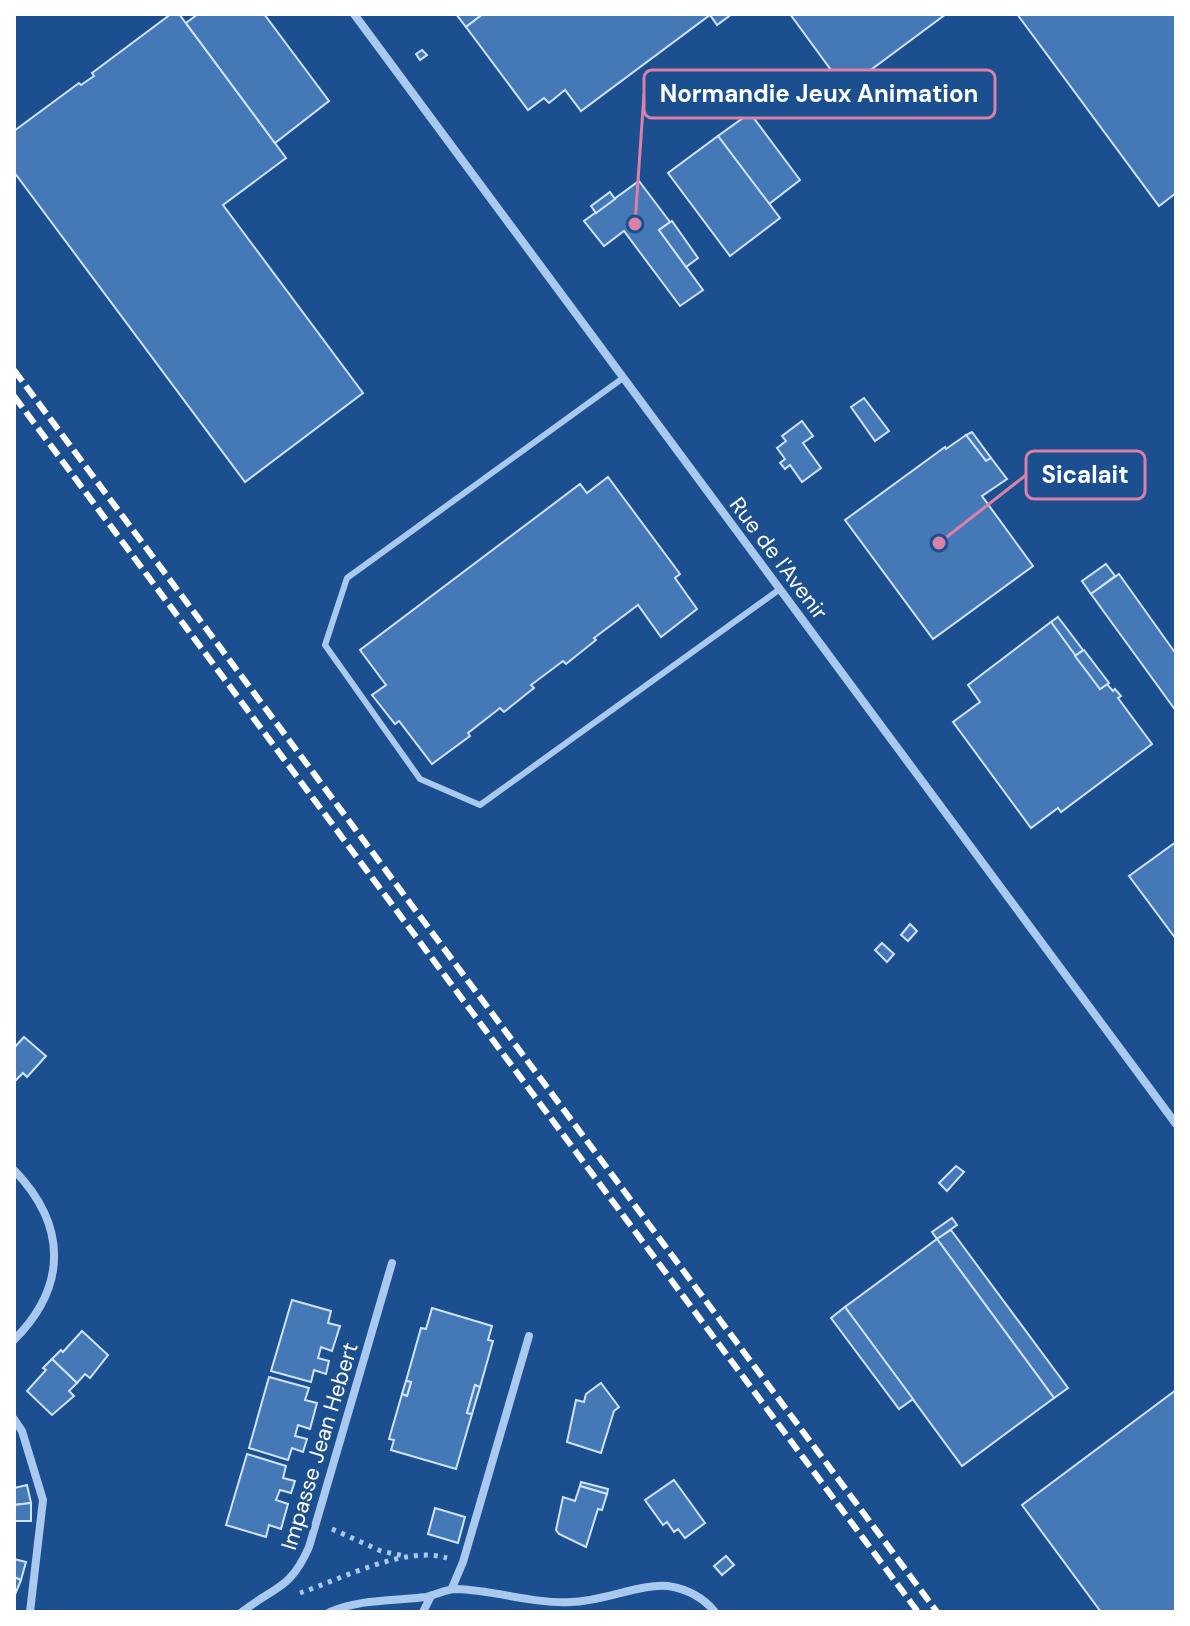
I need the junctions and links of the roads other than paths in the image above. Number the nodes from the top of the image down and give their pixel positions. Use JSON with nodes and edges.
{"nodes":[{"id":1,"x":354,"y":14,"type":"edge"},
{"id":2,"x":623,"y":378,"type":"junction"},
{"id":3,"x":780,"y":589,"type":"junction"},
{"id":4,"x":1176,"y":1124,"type":"edge"},
{"id":5,"x":14,"y":1170,"type":"edge"},
{"id":6,"x":392,"y":1263,"type":"dead end"},
{"id":7,"x":529,"y":1336,"type":"dead end"},
{"id":8,"x":14,"y":1340,"type":"edge"},
{"id":9,"x":14,"y":1419,"type":"edge"},
{"id":10,"x":452,"y":1588,"type":"junction"},
{"id":11,"x":431,"y":1596,"type":"junction"},
{"id":12,"x":30,"y":1612,"type":"edge"},
{"id":13,"x":242,"y":1612,"type":"edge"},
{"id":14,"x":330,"y":1612,"type":"edge"},
{"id":15,"x":423,"y":1612,"type":"edge"},
{"id":16,"x":715,"y":1612,"type":"edge"}],
"edges":[{"from":1,"to":2,"type":"street","name":"Rue de l'Avenir"},
{"from":2,"to":3,"type":"street","name":"Rue de l'Avenir"},
{"from":2,"to":3,"type":"lane"},
{"from":3,"to":4,"type":"street","name":"Rue de l'Avenir"},
{"from":5,"to":8,"type":"street"},
{"from":6,"to":13,"type":"street","name":"Impasse Jean Hebert"},
{"from":7,"to":10,"type":"street"},
{"from":9,"to":12,"type":"street"},
{"from":10,"to":11,"type":"street"},
{"from":10,"to":16,"type":"street"},
{"from":11,"to":14,"type":"street"},
{"from":11,"to":15,"type":"street"}]}
